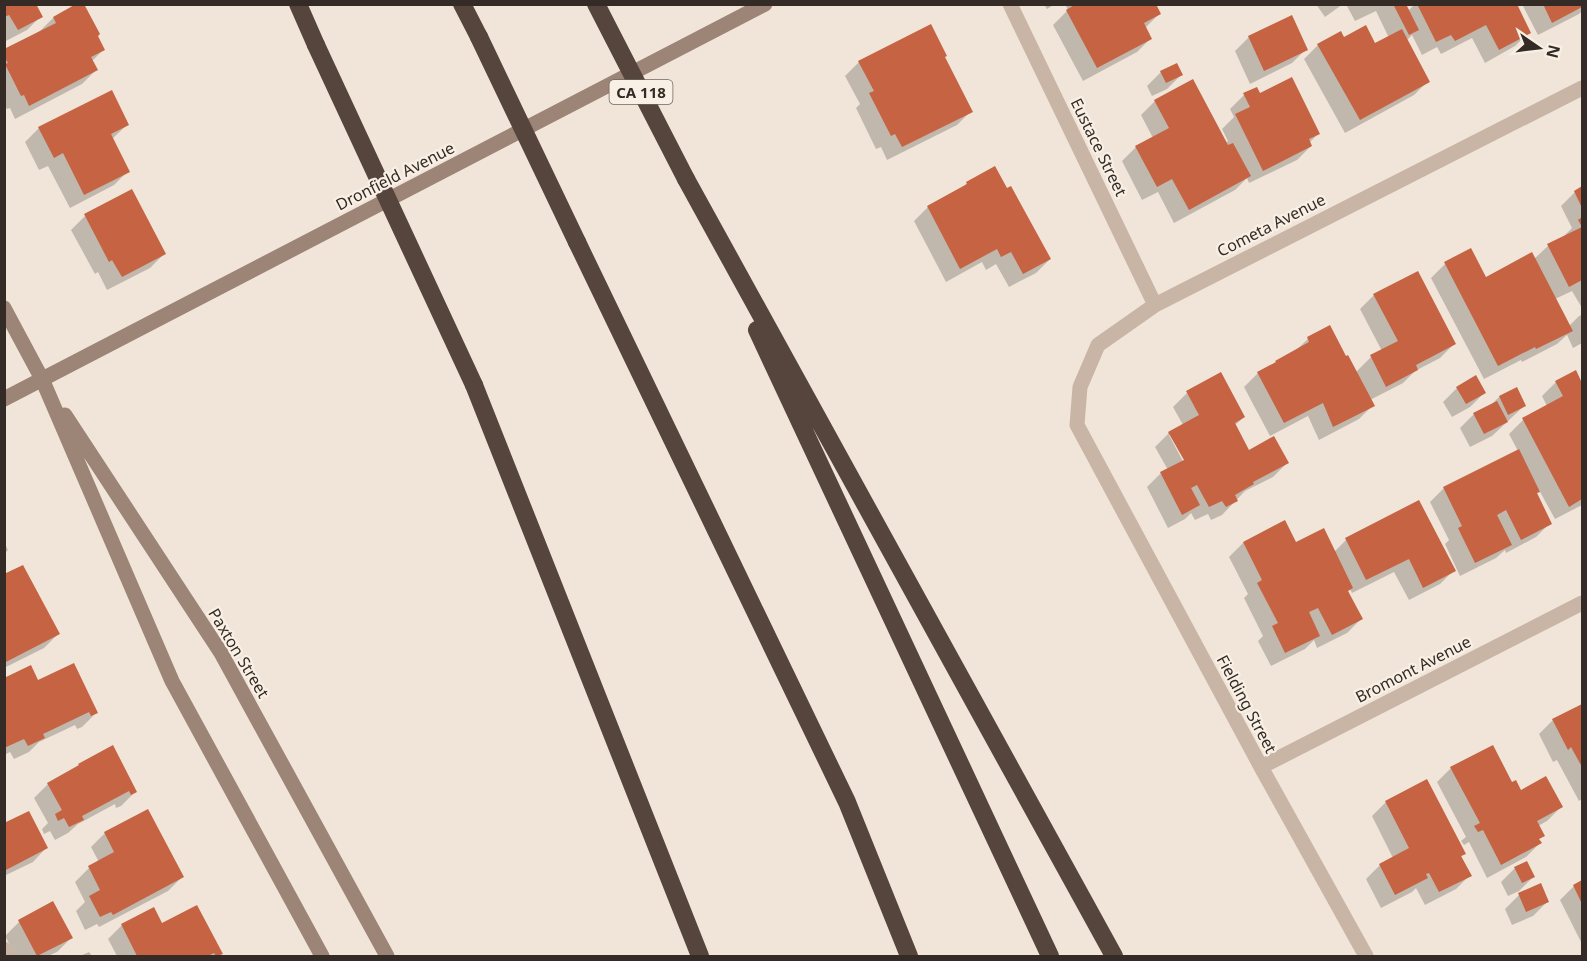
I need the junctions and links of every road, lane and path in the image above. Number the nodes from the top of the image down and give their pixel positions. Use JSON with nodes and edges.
{"nodes":[{"id":1,"x":298,"y":4,"type":"edge"},
{"id":2,"x":462,"y":4,"type":"edge"},
{"id":3,"x":596,"y":4,"type":"edge"},
{"id":4,"x":765,"y":4,"type":"edge"},
{"id":5,"x":1010,"y":4,"type":"edge"},
{"id":6,"x":1582,"y":88,"type":"edge"},
{"id":7,"x":686,"y":179,"type":"junction"},
{"id":8,"x":1155,"y":304,"type":"junction"},
{"id":9,"x":4,"y":308,"type":"edge"},
{"id":10,"x":42,"y":380,"type":"junction"},
{"id":11,"x":4,"y":399,"type":"edge"},
{"id":12,"x":1100,"y":466,"type":"joint"},
{"id":13,"x":1582,"y":603,"type":"edge"},
{"id":14,"x":1261,"y":767,"type":"junction"},
{"id":15,"x":4,"y":949,"type":"edge"},
{"id":16,"x":8,"y":957,"type":"edge"},
{"id":17,"x":322,"y":957,"type":"edge"},
{"id":18,"x":387,"y":957,"type":"edge"},
{"id":19,"x":700,"y":957,"type":"edge"},
{"id":20,"x":909,"y":957,"type":"edge"},
{"id":21,"x":1050,"y":957,"type":"edge"},
{"id":22,"x":1114,"y":957,"type":"edge"},
{"id":23,"x":1366,"y":957,"type":"edge"}],
"edges":[{"from":1,"to":19,"type":"highway","bridge":true},
{"from":2,"to":20,"type":"highway","bridge":true},
{"from":3,"to":7,"type":"highway","number":"CA 118","bridge":true},
{"from":4,"to":10,"type":"street","name":"Dronfield Avenue"},
{"from":5,"to":8,"type":"street","name":"Eustace Street"},
{"from":6,"to":8,"type":"street","name":"Cometa Avenue"},
{"from":7,"to":21,"type":"highway"},
{"from":7,"to":22,"type":"highway"},
{"from":8,"to":12,"type":"street","name":"Cometa Avenue"},
{"from":9,"to":10,"type":"street","name":"Paxton Street"},
{"from":10,"to":11,"type":"street","name":"Dronfield Avenue"},
{"from":10,"to":17,"type":"street","name":"Paxton Street"},
{"from":10,"to":18,"type":"street","name":"Paxton Street"},
{"from":12,"to":14,"type":"street","name":"Fielding Street"},
{"from":13,"to":14,"type":"street","name":"Bromont Avenue"},
{"from":14,"to":23,"type":"street","name":"Fielding Street"},
{"from":15,"to":16,"type":"street"}]}
